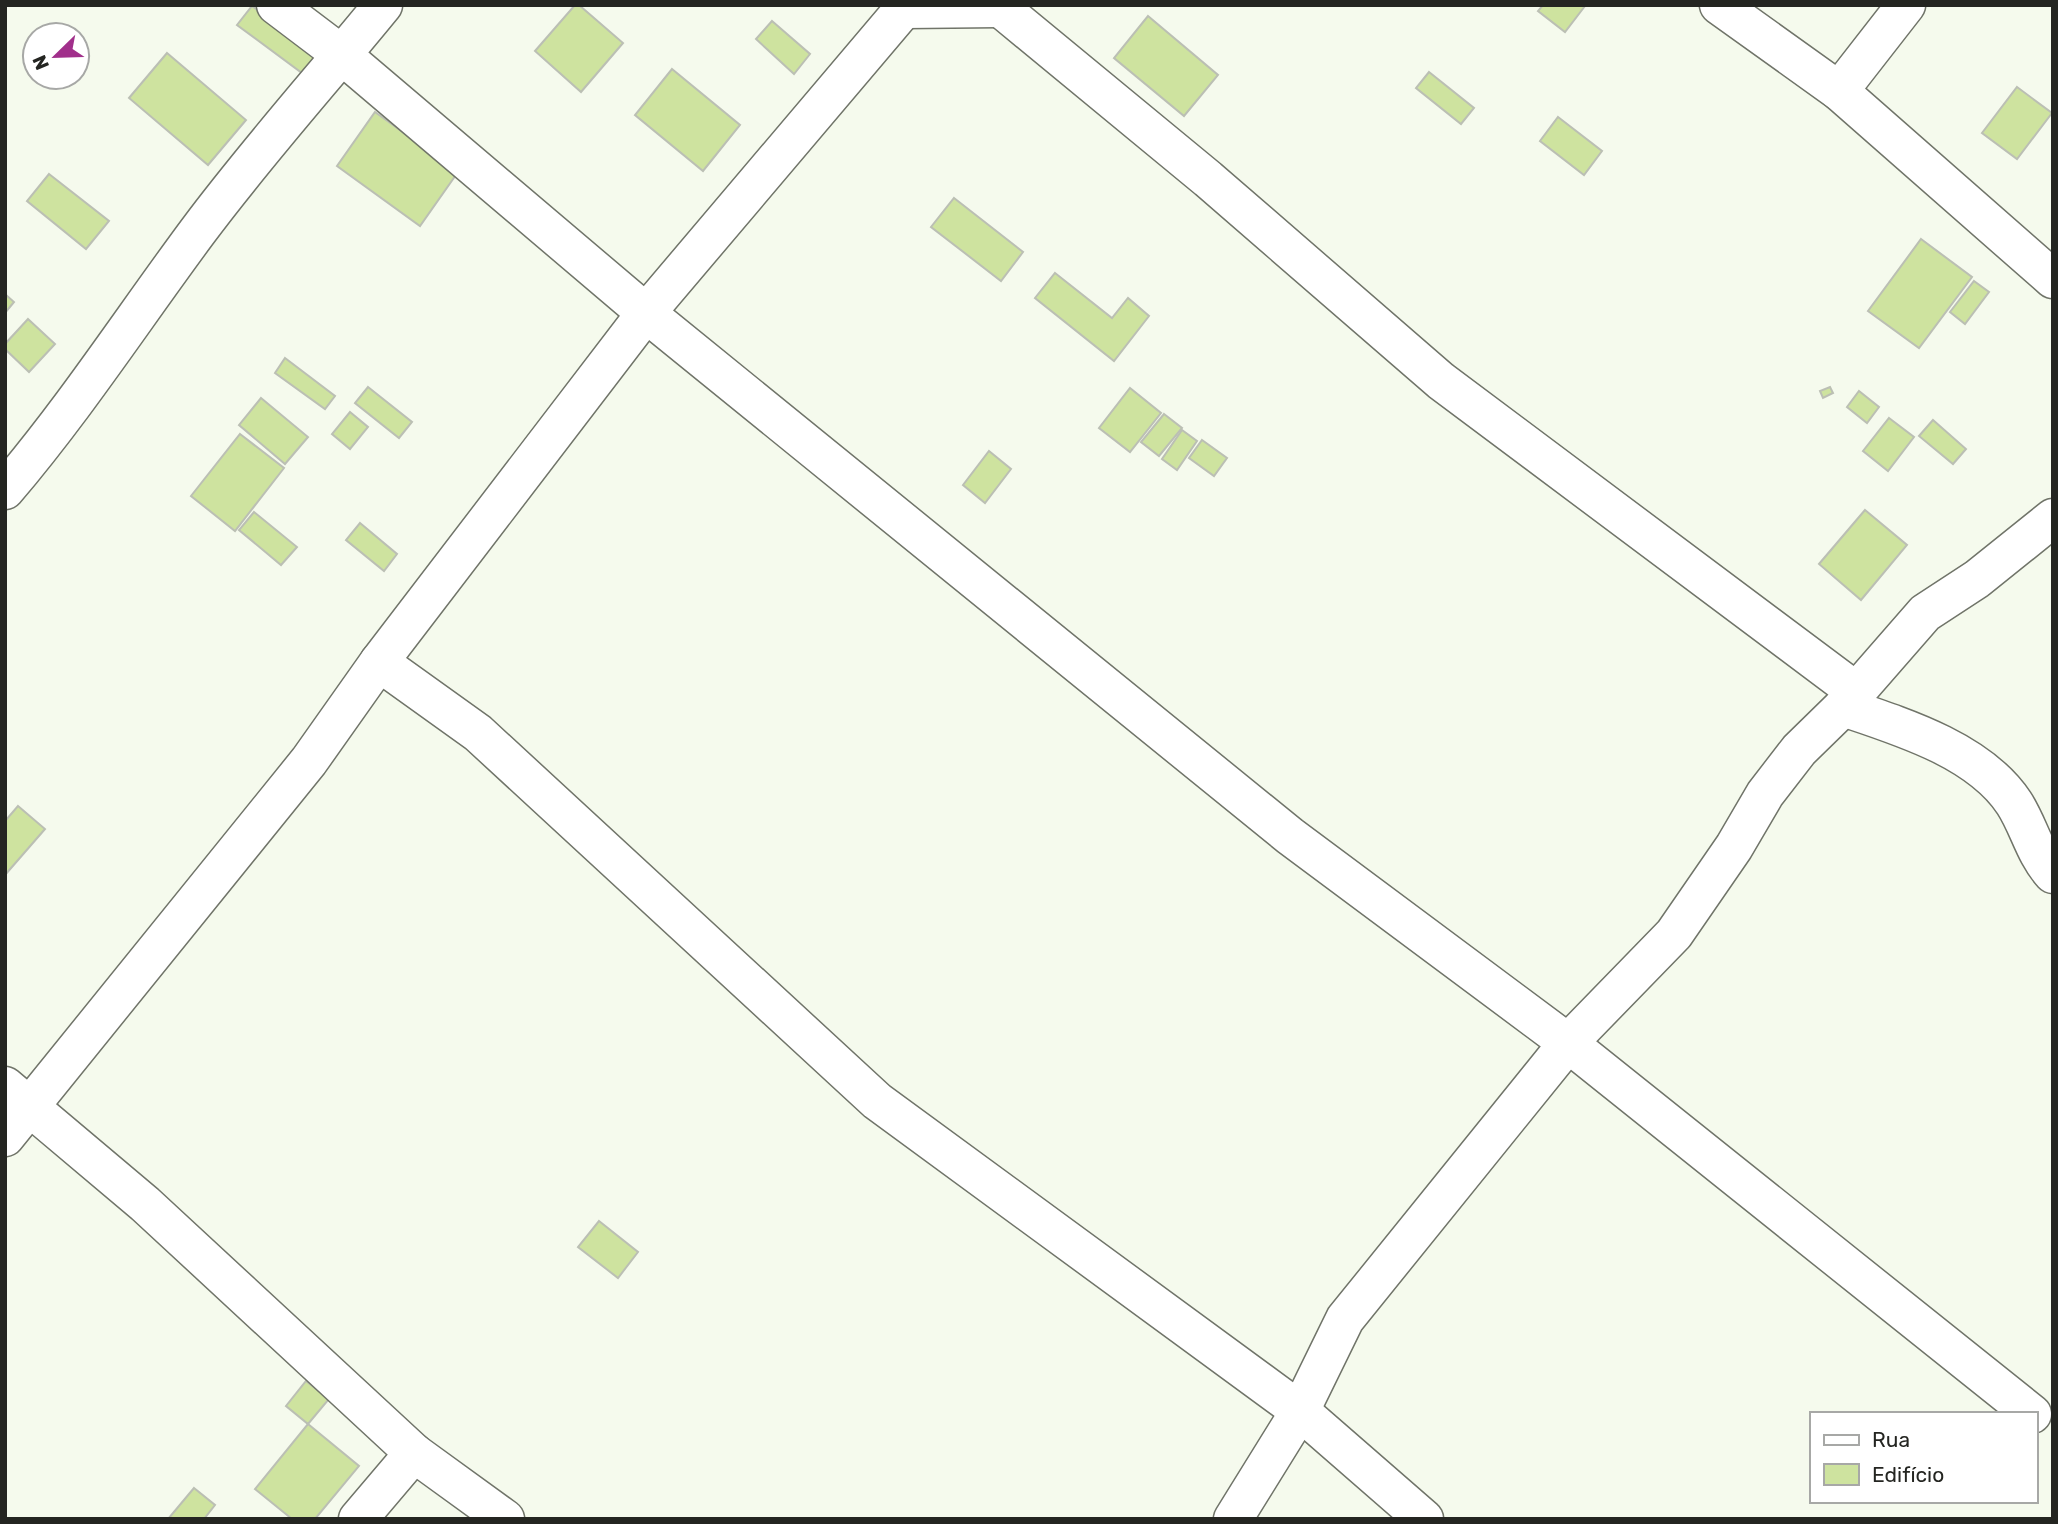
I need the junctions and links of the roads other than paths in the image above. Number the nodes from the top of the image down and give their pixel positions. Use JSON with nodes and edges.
{"nodes":[{"id":1,"x":276,"y":5,"type":"edge"},
{"id":2,"x":383,"y":5,"type":"edge"},
{"id":3,"x":1719,"y":5,"type":"edge"},
{"id":4,"x":1906,"y":5,"type":"edge"},
{"id":5,"x":998,"y":6,"type":"edge"},
{"id":6,"x":906,"y":7,"type":"edge"},
{"id":7,"x":342,"y":55,"type":"junction"},
{"id":8,"x":1839,"y":91,"type":"junction"},
{"id":9,"x":2053,"y":279,"type":"edge"},
{"id":10,"x":646,"y":313,"type":"junction"},
{"id":11,"x":5,"y":490,"type":"edge"},
{"id":12,"x":2053,"y":517,"type":"edge"},
{"id":13,"x":379,"y":662,"type":"junction"},
{"id":14,"x":1849,"y":699,"type":"junction"},
{"id":15,"x":2053,"y":874,"type":"edge"},
{"id":16,"x":1567,"y":1042,"type":"junction"},
{"id":17,"x":18,"y":1095,"type":"edge"},
{"id":18,"x":5,"y":1137,"type":"edge"},
{"id":19,"x":1300,"y":1411,"type":"junction"},
{"id":20,"x":2030,"y":1412,"type":"edge"},
{"id":21,"x":2037,"y":1417,"type":"edge"},
{"id":22,"x":2053,"y":1430,"type":"edge"},
{"id":23,"x":414,"y":1453,"type":"junction"},
{"id":24,"x":358,"y":1519,"type":"edge"},
{"id":25,"x":505,"y":1519,"type":"edge"},
{"id":26,"x":1233,"y":1519,"type":"edge"},
{"id":27,"x":1424,"y":1519,"type":"edge"}],
"edges":[{"from":1,"to":7,"type":"street"},
{"from":2,"to":7,"type":"street"},
{"from":3,"to":8,"type":"street"},
{"from":4,"to":8,"type":"street"},
{"from":5,"to":6,"type":"street"},
{"from":5,"to":14,"type":"street"},
{"from":6,"to":10,"type":"street"},
{"from":7,"to":10,"type":"street"},
{"from":7,"to":11,"type":"street"},
{"from":8,"to":9,"type":"street"},
{"from":10,"to":13,"type":"street"},
{"from":10,"to":16,"type":"street"},
{"from":12,"to":14,"type":"street"},
{"from":13,"to":17,"type":"street"},
{"from":13,"to":19,"type":"street"},
{"from":14,"to":15,"type":"street"},
{"from":14,"to":16,"type":"street"},
{"from":16,"to":19,"type":"street"},
{"from":16,"to":20,"type":"street"},
{"from":17,"to":18,"type":"street"},
{"from":17,"to":23,"type":"street"},
{"from":19,"to":26,"type":"street"},
{"from":19,"to":27,"type":"street"},
{"from":21,"to":22,"type":"street"},
{"from":23,"to":24,"type":"street"},
{"from":23,"to":25,"type":"street"}]}
